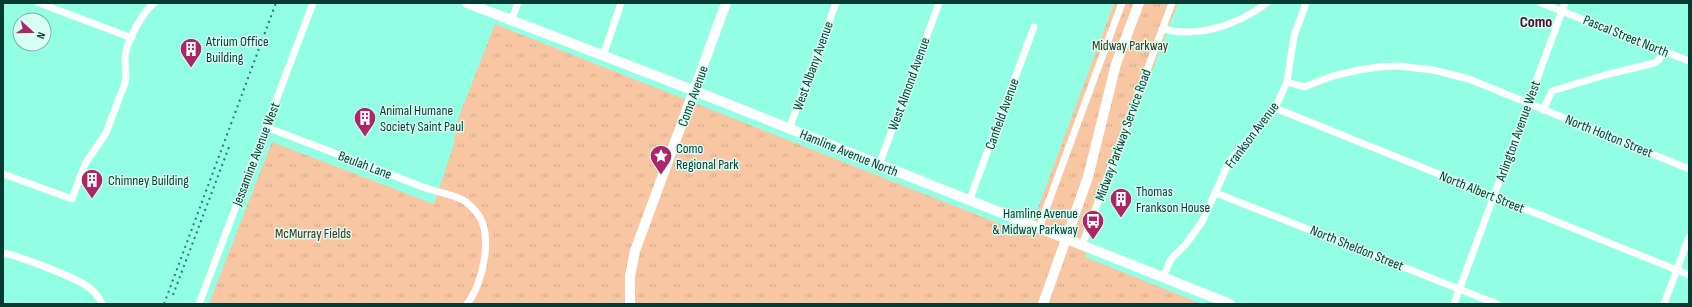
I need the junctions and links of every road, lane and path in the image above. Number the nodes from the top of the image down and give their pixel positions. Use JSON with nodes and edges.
{"nodes":[{"id":1,"x":39,"y":3,"type":"edge"},
{"id":2,"x":154,"y":3,"type":"edge"},
{"id":3,"x":313,"y":3,"type":"edge"},
{"id":4,"x":467,"y":3,"type":"edge"},
{"id":5,"x":518,"y":3,"type":"edge"},
{"id":6,"x":621,"y":3,"type":"edge"},
{"id":7,"x":726,"y":3,"type":"edge"},
{"id":8,"x":836,"y":3,"type":"edge"},
{"id":9,"x":939,"y":3,"type":"edge"},
{"id":10,"x":1122,"y":3,"type":"edge"},
{"id":11,"x":1139,"y":3,"type":"edge"},
{"id":12,"x":1172,"y":3,"type":"edge"},
{"id":13,"x":1267,"y":3,"type":"edge"},
{"id":14,"x":1306,"y":3,"type":"edge"},
{"id":15,"x":1541,"y":3,"type":"edge"},
{"id":16,"x":1565,"y":3,"type":"edge"},
{"id":17,"x":1562,"y":11,"type":"junction"},
{"id":18,"x":511,"y":20,"type":"junction"},
{"id":19,"x":1034,"y":27,"type":"dead end"},
{"id":20,"x":1162,"y":30,"type":"junction"},
{"id":21,"x":132,"y":38,"type":"junction"},
{"id":22,"x":1663,"y":51,"type":"junction"},
{"id":23,"x":602,"y":56,"type":"junction"},
{"id":24,"x":1689,"y":61,"type":"edge"},
{"id":25,"x":1287,"y":82,"type":"junction"},
{"id":26,"x":695,"y":91,"type":"junction"},
{"id":27,"x":1528,"y":104,"type":"junction"},
{"id":28,"x":1275,"y":108,"type":"junction"},
{"id":29,"x":1543,"y":110,"type":"junction"},
{"id":30,"x":266,"y":127,"type":"junction"},
{"id":31,"x":789,"y":129,"type":"junction"},
{"id":32,"x":879,"y":165,"type":"junction"},
{"id":33,"x":1689,"y":169,"type":"edge"},
{"id":34,"x":3,"y":174,"type":"edge"},
{"id":35,"x":1216,"y":192,"type":"junction"},
{"id":36,"x":1493,"y":197,"type":"junction"},
{"id":37,"x":969,"y":201,"type":"junction"},
{"id":38,"x":1039,"y":228,"type":"junction"},
{"id":39,"x":1689,"y":237,"type":"edge"},
{"id":40,"x":1066,"y":238,"type":"junction"},
{"id":41,"x":1082,"y":245,"type":"junction"},
{"id":42,"x":3,"y":253,"type":"edge"},
{"id":43,"x":1677,"y":270,"type":"junction"},
{"id":44,"x":1689,"y":275,"type":"edge"},
{"id":45,"x":1163,"y":277,"type":"junction"},
{"id":46,"x":1459,"y":289,"type":"junction"},
{"id":47,"x":102,"y":304,"type":"edge"},
{"id":48,"x":199,"y":304,"type":"edge"},
{"id":49,"x":467,"y":304,"type":"edge"},
{"id":50,"x":630,"y":304,"type":"edge"},
{"id":51,"x":1043,"y":304,"type":"edge"},
{"id":52,"x":1230,"y":304,"type":"edge"},
{"id":53,"x":1454,"y":304,"type":"edge"},
{"id":54,"x":1497,"y":304,"type":"edge"},
{"id":55,"x":1664,"y":304,"type":"edge"}],
"edges":[{"from":1,"to":21,"type":"street"},
{"from":2,"to":21,"type":"street"},
{"from":3,"to":30,"type":"street","name":"Jessamine Avenue West"},
{"from":4,"to":18,"type":"street","name":"Hamline Avenue North"},
{"from":5,"to":18,"type":"street"},
{"from":6,"to":23,"type":"street"},
{"from":7,"to":26,"type":"street","name":"Como Avenue"},
{"from":8,"to":31,"type":"street","name":"West Albany Avenue"},
{"from":9,"to":32,"type":"street","name":"West Almond Avenue"},
{"from":10,"to":38,"type":"street"},
{"from":11,"to":40,"type":"street"},
{"from":12,"to":20,"type":"street","name":"Midway Parkway Service Road"},
{"from":13,"to":20,"type":"street"},
{"from":14,"to":25,"type":"street","name":"Frankson Avenue"},
{"from":15,"to":17,"type":"street","name":"Pascal Street North"},
{"from":16,"to":17,"type":"street","name":"Arlington Avenue West"},
{"from":17,"to":22,"type":"street","name":"Pascal Street North"},
{"from":17,"to":27,"type":"street","name":"Arlington Avenue West"},
{"from":18,"to":23,"type":"street","name":"Hamline Avenue North"},
{"from":19,"to":37,"type":"street","name":"Canfield Avenue"},
{"from":20,"to":41,"type":"street","name":"Midway Parkway Service Road"},
{"from":21,"to":34,"type":"street"},
{"from":22,"to":24,"type":"street","name":"Pascal Street North"},
{"from":22,"to":29,"type":"street"},
{"from":23,"to":26,"type":"street","name":"Hamline Avenue North"},
{"from":25,"to":27,"type":"street","name":"North Holton Street"},
{"from":25,"to":28,"type":"street","name":"Frankson Avenue"},
{"from":26,"to":31,"type":"street","name":"Hamline Avenue North"},
{"from":26,"to":50,"type":"street","name":"Como Avenue"},
{"from":27,"to":29,"type":"street","name":"North Holton Street"},
{"from":27,"to":36,"type":"street","name":"Arlington Avenue West"},
{"from":28,"to":35,"type":"street","name":"Frankson Avenue"},
{"from":28,"to":36,"type":"street","name":"North Albert Street"},
{"from":29,"to":33,"type":"street","name":"North Holton Street"},
{"from":30,"to":48,"type":"street","name":"Jessamine Avenue West"},
{"from":30,"to":49,"type":"street","name":"Beulah Lane"},
{"from":31,"to":32,"type":"street","name":"Hamline Avenue North"},
{"from":32,"to":37,"type":"street","name":"Hamline Avenue North"},
{"from":35,"to":45,"type":"street","name":"Frankson Avenue"},
{"from":35,"to":46,"type":"street","name":"North Sheldon Street"},
{"from":36,"to":43,"type":"street","name":"North Albert Street"},
{"from":36,"to":46,"type":"street","name":"Arlington Avenue West"},
{"from":37,"to":38,"type":"street","name":"Hamline Avenue North"},
{"from":38,"to":40,"type":"street","name":"Hamline Avenue North"},
{"from":39,"to":43,"type":"street"},
{"from":40,"to":41,"type":"street","name":"Hamline Avenue North"},
{"from":40,"to":51,"type":"street"},
{"from":41,"to":45,"type":"street","name":"Hamline Avenue North"},
{"from":42,"to":47,"type":"street"},
{"from":43,"to":44,"type":"street","name":"North Albert Street"},
{"from":43,"to":55,"type":"street"},
{"from":45,"to":52,"type":"street","name":"Hamline Avenue North"},
{"from":46,"to":53,"type":"street","name":"Arlington Avenue West"},
{"from":46,"to":54,"type":"street","name":"North Sheldon Street"}]}
